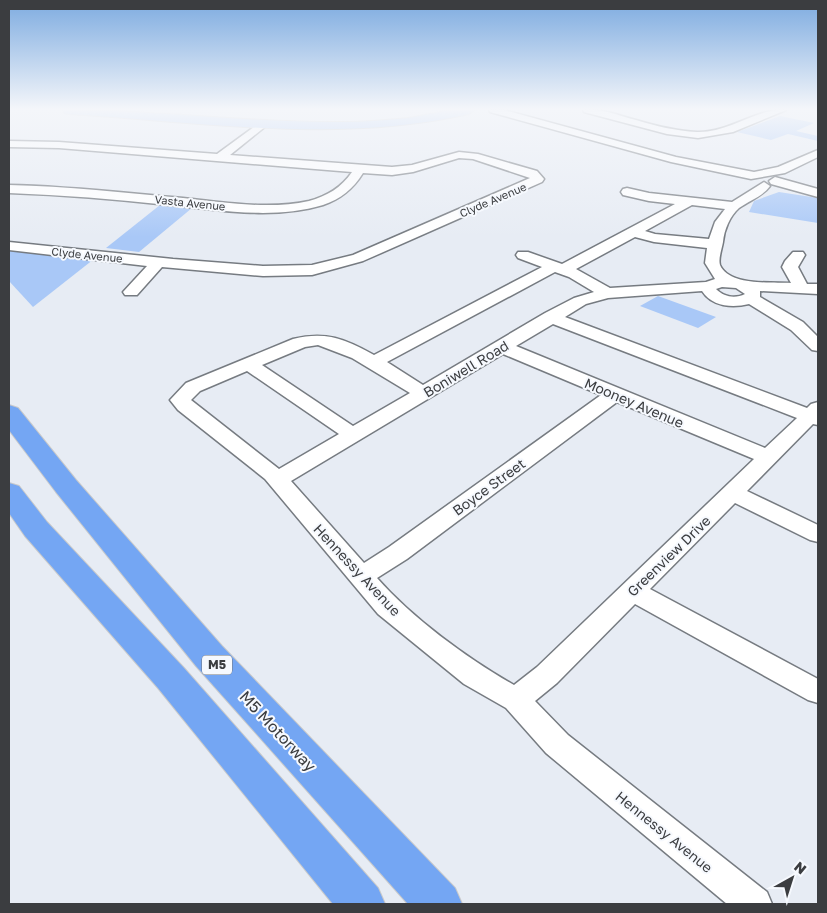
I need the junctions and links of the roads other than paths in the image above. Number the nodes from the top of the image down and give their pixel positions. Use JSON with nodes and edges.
{"nodes":[{"id":1,"x":155,"y":153,"type":"edge"},
{"id":2,"x":226,"y":153,"type":"edge"},
{"id":3,"x":649,"y":153,"type":"edge"},
{"id":4,"x":818,"y":153,"type":"edge"},
{"id":5,"x":219,"y":158,"type":"junction"},
{"id":6,"x":359,"y":170,"type":"junction"},
{"id":7,"x":748,"y":178,"type":"junction"},
{"id":8,"x":772,"y":181,"type":"junction"},
{"id":9,"x":9,"y":189,"type":"edge"},
{"id":10,"x":813,"y":191,"type":"edge"},
{"id":11,"x":627,"y":192,"type":"dead end"},
{"id":12,"x":690,"y":201,"type":"junction"},
{"id":13,"x":734,"y":206,"type":"junction"},
{"id":14,"x":634,"y":232,"type":"junction"},
{"id":15,"x":715,"y":244,"type":"junction"},
{"id":16,"x":9,"y":246,"type":"edge"},
{"id":17,"x":523,"y":255,"type":"dead end"},
{"id":18,"x":798,"y":255,"type":"dead end"},
{"id":19,"x":158,"y":262,"type":"junction"},
{"id":20,"x":560,"y":268,"type":"junction"},
{"id":21,"x":715,"y":285,"type":"junction"},
{"id":22,"x":793,"y":287,"type":"junction"},
{"id":23,"x":818,"y":289,"type":"edge"},
{"id":24,"x":131,"y":292,"type":"dead end"},
{"id":25,"x":607,"y":293,"type":"junction"},
{"id":26,"x":744,"y":293,"type":"junction"},
{"id":27,"x":551,"y":317,"type":"junction"},
{"id":28,"x":818,"y":346,"type":"edge"},
{"id":29,"x":502,"y":348,"type":"junction"},
{"id":30,"x":374,"y":362,"type":"junction"},
{"id":31,"x":248,"y":364,"type":"junction"},
{"id":32,"x":424,"y":394,"type":"junction"},
{"id":33,"x":614,"y":394,"type":"junction"},
{"id":34,"x":9,"y":413,"type":"edge"},
{"id":35,"x":816,"y":414,"type":"edge"},
{"id":36,"x":354,"y":435,"type":"junction"},
{"id":37,"x":767,"y":457,"type":"junction"},
{"id":38,"x":276,"y":480,"type":"junction"},
{"id":39,"x":9,"y":492,"type":"edge"},
{"id":40,"x":732,"y":494,"type":"junction"},
{"id":41,"x":818,"y":534,"type":"edge"},
{"id":42,"x":362,"y":577,"type":"junction"},
{"id":43,"x":632,"y":591,"type":"junction"},
{"id":44,"x":818,"y":692,"type":"edge"},
{"id":45,"x":516,"y":700,"type":"junction"},
{"id":46,"x":362,"y":904,"type":"edge"},
{"id":47,"x":439,"y":904,"type":"edge"},
{"id":48,"x":754,"y":904,"type":"edge"}],
"edges":[{"from":1,"to":5,"type":"street","name":"Clyde Avenue"},
{"from":2,"to":5,"type":"street"},
{"from":3,"to":7,"type":"street"},
{"from":4,"to":8,"type":"street"},
{"from":5,"to":6,"type":"street","name":"Clyde Avenue"},
{"from":6,"to":9,"type":"street","name":"Vasta Avenue"},
{"from":6,"to":19,"type":"street","name":"Clyde Avenue"},
{"from":7,"to":8,"type":"street"},
{"from":7,"to":8,"type":"street"},
{"from":7,"to":13,"type":"street"},
{"from":8,"to":10,"type":"street"},
{"from":8,"to":13,"type":"street"},
{"from":11,"to":12,"type":"street"},
{"from":12,"to":13,"type":"street"},
{"from":12,"to":14,"type":"street"},
{"from":13,"to":15,"type":"street"},
{"from":14,"to":15,"type":"street"},
{"from":14,"to":20,"type":"street"},
{"from":15,"to":21,"type":"street"},
{"from":16,"to":19,"type":"street","name":"Clyde Avenue"},
{"from":17,"to":20,"type":"street"},
{"from":18,"to":22,"type":"street"},
{"from":19,"to":24,"type":"street"},
{"from":20,"to":25,"type":"street"},
{"from":20,"to":30,"type":"street"},
{"from":21,"to":25,"type":"street","name":"Boniwell Road"},
{"from":21,"to":26,"type":"street","name":"Boniwell Road"},
{"from":22,"to":23,"type":"street"},
{"from":22,"to":26,"type":"street"},
{"from":25,"to":27,"type":"street","name":"Boniwell Road"},
{"from":26,"to":28,"type":"street"},
{"from":27,"to":29,"type":"street","name":"Boniwell Road"},
{"from":27,"to":35,"type":"street"},
{"from":29,"to":32,"type":"street","name":"Boniwell Road"},
{"from":29,"to":33,"type":"street","name":"Mooney Avenue"},
{"from":30,"to":31,"type":"street","name":"Hennessy Avenue"},
{"from":30,"to":32,"type":"street","name":"Hennessy Avenue"},
{"from":31,"to":36,"type":"street"},
{"from":31,"to":38,"type":"street","name":"Hennessy Avenue"},
{"from":32,"to":36,"type":"street","name":"Boniwell Road"},
{"from":33,"to":37,"type":"street","name":"Mooney Avenue"},
{"from":33,"to":42,"type":"street","name":"Boyce Street"},
{"from":34,"to":47,"type":"highway","name":"M5 Motorway","number":"M5"},
{"from":35,"to":37,"type":"street","name":"Greenview Drive"},
{"from":36,"to":38,"type":"street","name":"Boniwell Road"},
{"from":37,"to":40,"type":"street","name":"Greenview Drive"},
{"from":38,"to":42,"type":"street","name":"Hennessy Avenue"},
{"from":39,"to":46,"type":"highway"},
{"from":40,"to":41,"type":"street"},
{"from":40,"to":43,"type":"street","name":"Greenview Drive"},
{"from":42,"to":45,"type":"street","name":"Hennessy Avenue"},
{"from":43,"to":44,"type":"street"},
{"from":43,"to":45,"type":"street","name":"Greenview Drive"},
{"from":45,"to":48,"type":"street","name":"Hennessy Avenue"}]}
